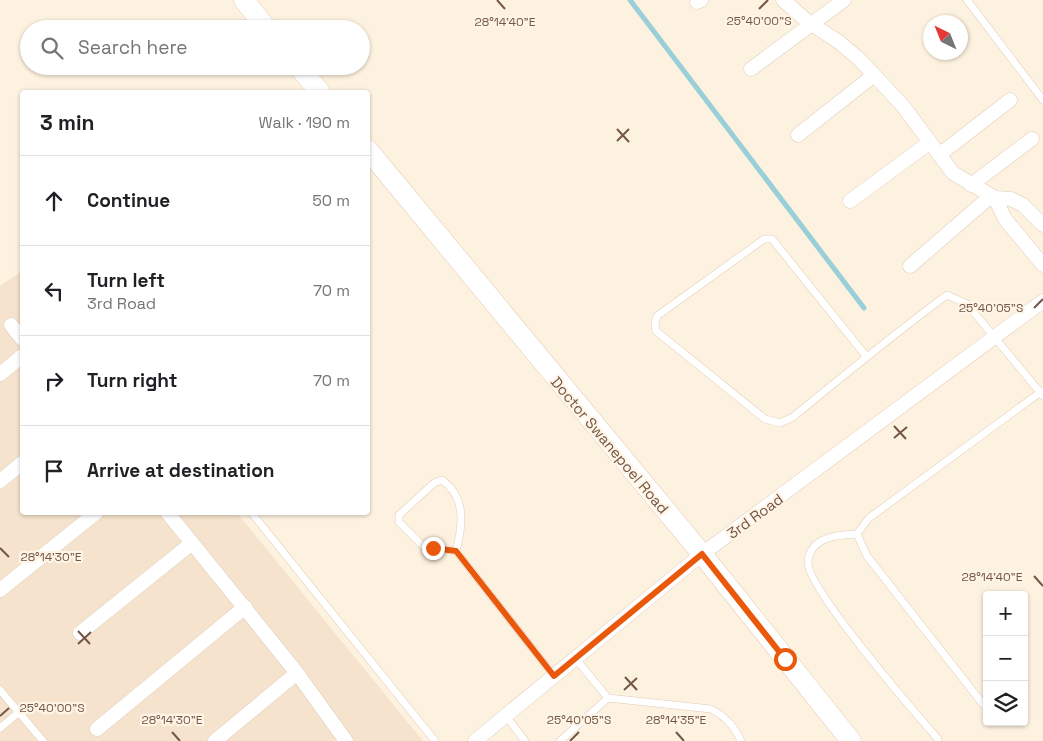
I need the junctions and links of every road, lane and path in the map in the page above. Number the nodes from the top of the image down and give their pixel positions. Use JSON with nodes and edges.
{"nodes":[{"id":1,"x":244,"y":0,"type":"edge"},
{"id":2,"x":782,"y":0,"type":"edge"},
{"id":3,"x":844,"y":0,"type":"edge"},
{"id":4,"x":968,"y":0,"type":"edge"},
{"id":5,"x":260,"y":20,"type":"edge"},
{"id":6,"x":811,"y":24,"type":"junction"},
{"id":7,"x":751,"y":69,"type":"dead end"},
{"id":8,"x":306,"y":75,"type":"edge"},
{"id":9,"x":874,"y":75,"type":"junction"},
{"id":10,"x":318,"y":90,"type":"edge"},
{"id":11,"x":1010,"y":100,"type":"dead end"},
{"id":12,"x":1043,"y":100,"type":"edge"},
{"id":13,"x":798,"y":135,"type":"dead end"},
{"id":14,"x":1032,"y":139,"type":"dead end"},
{"id":15,"x":929,"y":143,"type":"junction"},
{"id":16,"x":370,"y":152,"type":"edge"},
{"id":17,"x":939,"y":155,"type":"junction"},
{"id":18,"x":971,"y":185,"type":"junction"},
{"id":19,"x":993,"y":197,"type":"junction"},
{"id":20,"x":850,"y":201,"type":"dead end"},
{"id":21,"x":1043,"y":225,"type":"edge"},
{"id":22,"x":1043,"y":265,"type":"edge"},
{"id":23,"x":910,"y":266,"type":"dead end"},
{"id":24,"x":1043,"y":302,"type":"edge"},
{"id":25,"x":11,"y":325,"type":"dead end"},
{"id":26,"x":20,"y":337,"type":"edge"},
{"id":27,"x":995,"y":338,"type":"junction"},
{"id":28,"x":866,"y":356,"type":"junction"},
{"id":29,"x":20,"y":358,"type":"edge"},
{"id":30,"x":0,"y":374,"type":"edge"},
{"id":31,"x":1042,"y":393,"type":"edge"},
{"id":32,"x":20,"y":465,"type":"edge"},
{"id":33,"x":0,"y":481,"type":"edge"},
{"id":34,"x":92,"y":515,"type":"edge"},
{"id":35,"x":169,"y":515,"type":"edge"},
{"id":36,"x":253,"y":515,"type":"edge"},
{"id":37,"x":857,"y":534,"type":"junction"},
{"id":38,"x":192,"y":543,"type":"junction"},
{"id":39,"x":456,"y":551,"type":"junction"},
{"id":40,"x":702,"y":554,"type":"junction"},
{"id":41,"x":0,"y":590,"type":"edge"},
{"id":42,"x":245,"y":608,"type":"junction"},
{"id":43,"x":80,"y":634,"type":"dead end"},
{"id":44,"x":574,"y":658,"type":"junction"},
{"id":45,"x":297,"y":673,"type":"junction"},
{"id":46,"x":554,"y":676,"type":"junction"},
{"id":47,"x":0,"y":690,"type":"edge"},
{"id":48,"x":608,"y":698,"type":"junction"},
{"id":49,"x":983,"y":704,"type":"edge"},
{"id":50,"x":20,"y":712,"type":"junction"},
{"id":51,"x":506,"y":716,"type":"junction"},
{"id":52,"x":0,"y":728,"type":"edge"},
{"id":53,"x":97,"y":729,"type":"dead end"},
{"id":54,"x":938,"y":739,"type":"dead end"},
{"id":55,"x":43,"y":741,"type":"edge"},
{"id":56,"x":215,"y":741,"type":"edge"},
{"id":57,"x":346,"y":741,"type":"edge"},
{"id":58,"x":435,"y":741,"type":"edge"},
{"id":59,"x":475,"y":741,"type":"edge"},
{"id":60,"x":525,"y":741,"type":"edge"},
{"id":61,"x":560,"y":741,"type":"edge"},
{"id":62,"x":741,"y":741,"type":"edge"},
{"id":63,"x":851,"y":741,"type":"edge"}],
"edges":[{"from":1,"to":5,"type":"main road"},
{"from":2,"to":6,"type":"street"},
{"from":3,"to":6,"type":"street"},
{"from":4,"to":12,"type":"lane"},
{"from":6,"to":7,"type":"street"},
{"from":6,"to":9,"type":"street"},
{"from":8,"to":10,"type":"main road"},
{"from":9,"to":13,"type":"street"},
{"from":9,"to":15,"type":"street"},
{"from":11,"to":17,"type":"street"},
{"from":14,"to":18,"type":"street"},
{"from":15,"to":17,"type":"street"},
{"from":15,"to":20,"type":"street"},
{"from":16,"to":40,"type":"main road","name":"Doctor Swanepoel Road"},
{"from":17,"to":18,"type":"street"},
{"from":18,"to":19,"type":"street"},
{"from":19,"to":21,"type":"street"},
{"from":19,"to":22,"type":"street"},
{"from":19,"to":23,"type":"street"},
{"from":24,"to":27,"type":"street","name":"3rd Road"},
{"from":25,"to":26,"type":"street"},
{"from":27,"to":28,"type":"lane"},
{"from":27,"to":31,"type":"lane"},
{"from":27,"to":40,"type":"street","name":"3rd Road"},
{"from":28,"to":28,"type":"lane"},
{"from":29,"to":30,"type":"street"},
{"from":31,"to":37,"type":"lane"},
{"from":32,"to":33,"type":"street"},
{"from":34,"to":41,"type":"street"},
{"from":35,"to":38,"type":"street"},
{"from":36,"to":58,"type":"lane"},
{"from":37,"to":49,"type":"lane"},
{"from":37,"to":54,"type":"lane"},
{"from":38,"to":42,"type":"street"},
{"from":38,"to":43,"type":"street"},
{"from":39,"to":39,"type":"lane"},
{"from":39,"to":46,"type":"lane"},
{"from":40,"to":44,"type":"street","name":"3rd Road"},
{"from":40,"to":63,"type":"main road","name":"Doctor Swanepoel Road"},
{"from":42,"to":45,"type":"street"},
{"from":42,"to":53,"type":"street"},
{"from":44,"to":46,"type":"street","name":"3rd Road"},
{"from":44,"to":48,"type":"lane"},
{"from":45,"to":56,"type":"street"},
{"from":45,"to":57,"type":"street"},
{"from":46,"to":51,"type":"street","name":"3rd Road"},
{"from":47,"to":50,"type":"lane"},
{"from":48,"to":61,"type":"lane"},
{"from":48,"to":62,"type":"lane"},
{"from":50,"to":52,"type":"lane"},
{"from":50,"to":55,"type":"lane"},
{"from":51,"to":59,"type":"street","name":"3rd Road"},
{"from":51,"to":60,"type":"lane"}]}
